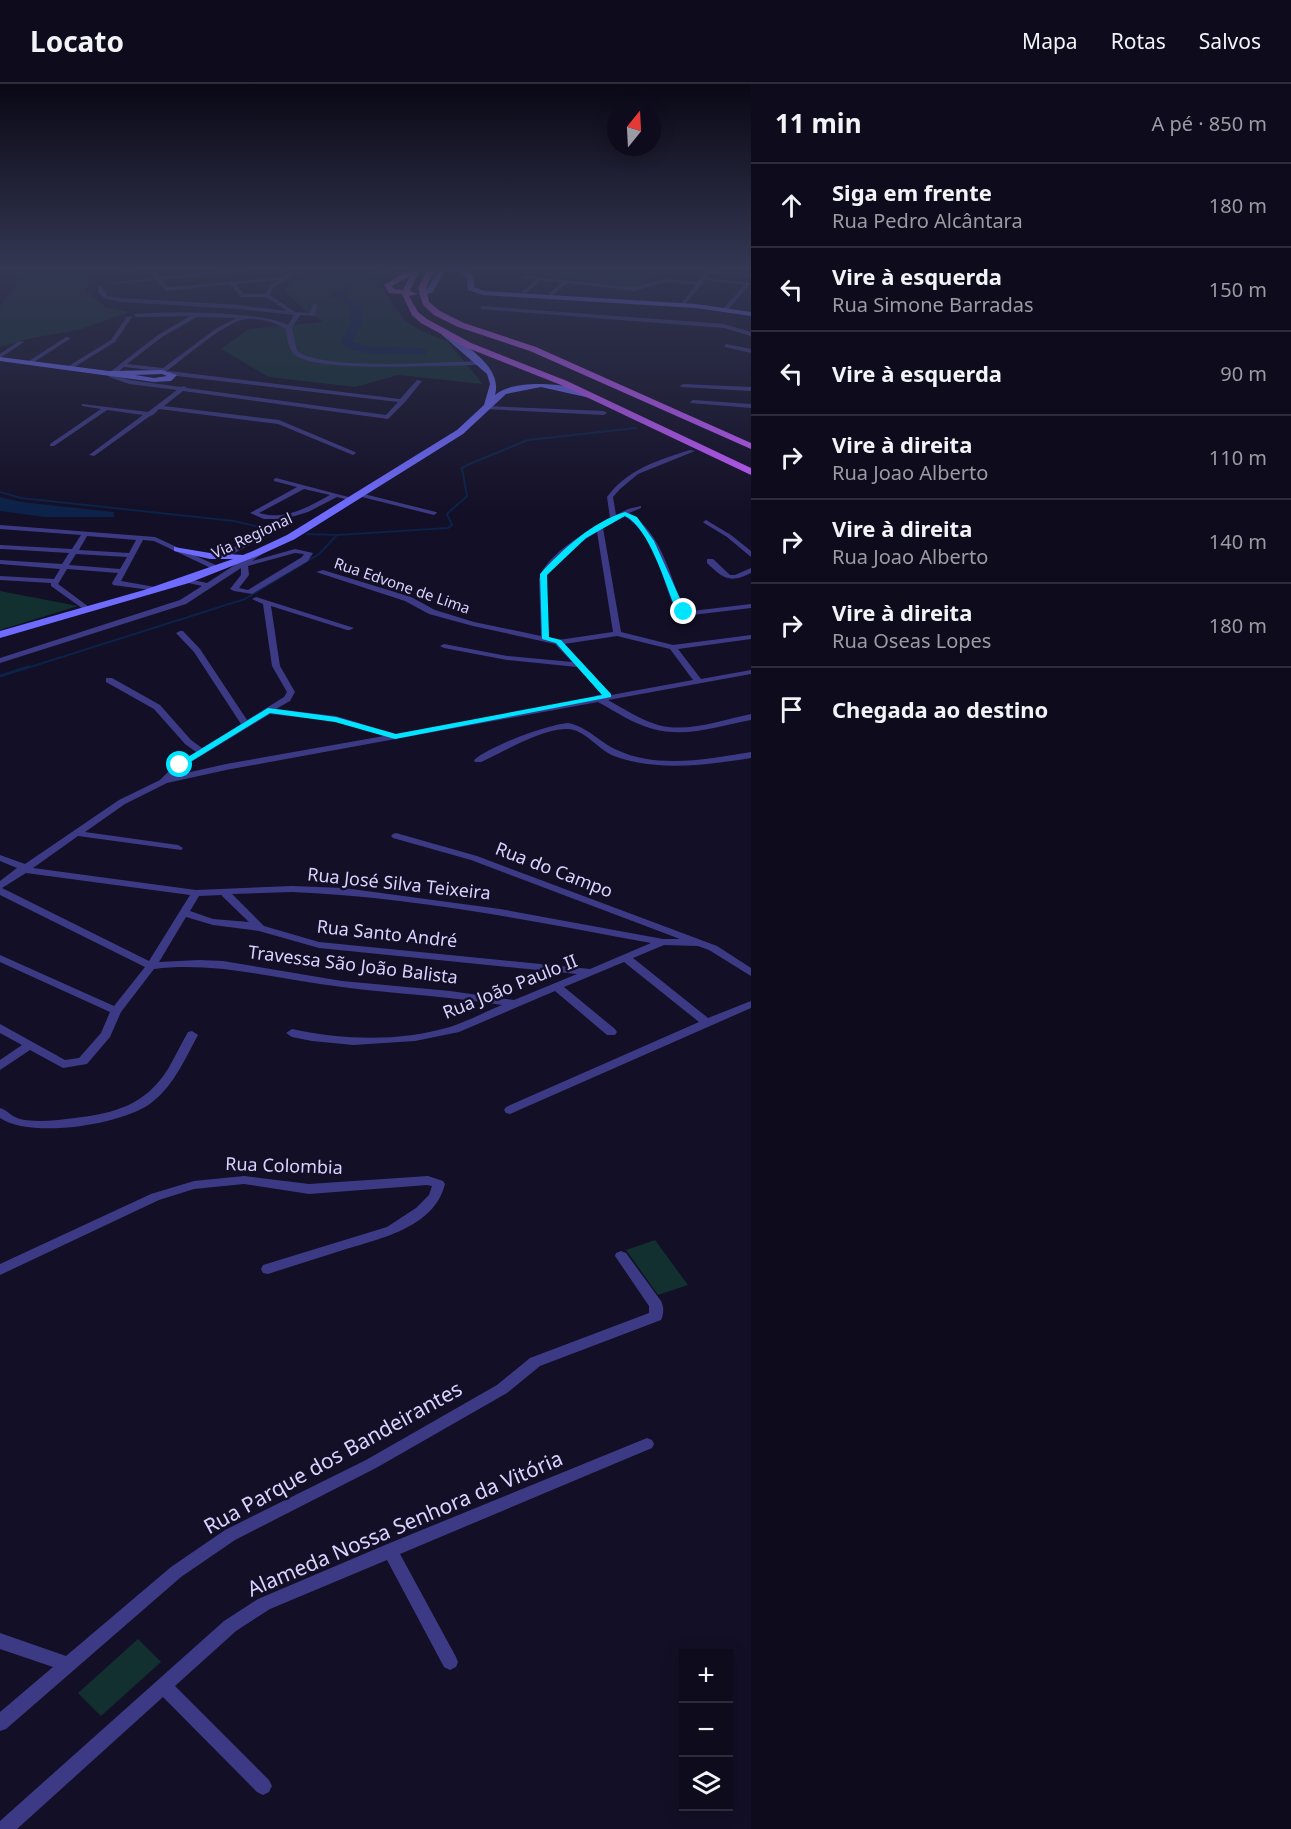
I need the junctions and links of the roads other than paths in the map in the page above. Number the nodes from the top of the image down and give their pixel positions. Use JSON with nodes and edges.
{"nodes":[{"id":1,"x":53,"y":348,"type":"edge"},
{"id":2,"x":101,"y":348,"type":"edge"},
{"id":3,"x":144,"y":348,"type":"edge"},
{"id":4,"x":194,"y":348,"type":"edge"},
{"id":5,"x":294,"y":348,"type":"edge"},
{"id":6,"x":463,"y":348,"type":"edge"},
{"id":7,"x":476,"y":348,"type":"edge"},
{"id":8,"x":531,"y":348,"type":"edge"},
{"id":9,"x":0,"y":357,"type":"edge"},
{"id":10,"x":29,"y":363,"type":"junction"},
{"id":11,"x":480,"y":363,"type":"junction"},
{"id":12,"x":123,"y":365,"type":"junction"},
{"id":13,"x":69,"y":368,"type":"junction"},
{"id":14,"x":165,"y":371,"type":"junction"},
{"id":15,"x":112,"y":373,"type":"junction"},
{"id":16,"x":199,"y":376,"type":"junction"},
{"id":17,"x":418,"y":381,"type":"dead end"},
{"id":18,"x":683,"y":386,"type":"dead end"},
{"id":19,"x":182,"y":389,"type":"junction"},
{"id":20,"x":751,"y":389,"type":"edge"},
{"id":21,"x":591,"y":396,"type":"junction"},
{"id":22,"x":403,"y":401,"type":"junction"},
{"id":23,"x":693,"y":402,"type":"dead end"},
{"id":24,"x":84,"y":405,"type":"dead end"},
{"id":25,"x":751,"y":406,"type":"edge"},
{"id":26,"x":160,"y":407,"type":"junction"},
{"id":27,"x":488,"y":407,"type":"junction"},
{"id":28,"x":106,"y":408,"type":"junction"},
{"id":29,"x":604,"y":413,"type":"dead end"},
{"id":30,"x":151,"y":414,"type":"junction"},
{"id":31,"x":52,"y":445,"type":"dead end"},
{"id":32,"x":751,"y":446,"type":"edge"},
{"id":33,"x":692,"y":451,"type":"dead end"},
{"id":34,"x":353,"y":453,"type":"dead end"},
{"id":35,"x":92,"y":455,"type":"dead end"},
{"id":36,"x":751,"y":472,"type":"edge"},
{"id":37,"x":276,"y":480,"type":"dead end"},
{"id":38,"x":303,"y":487,"type":"junction"},
{"id":39,"x":336,"y":495,"type":"junction"},
{"id":40,"x":356,"y":497,"type":"junction"},
{"id":41,"x":639,"y":507,"type":"dead end"},
{"id":42,"x":434,"y":513,"type":"dead end"},
{"id":43,"x":625,"y":514,"type":"junction"},
{"id":44,"x":614,"y":518,"type":"junction"},
{"id":45,"x":285,"y":519,"type":"junction"},
{"id":46,"x":706,"y":522,"type":"dead end"},
{"id":47,"x":0,"y":527,"type":"edge"},
{"id":48,"x":600,"y":528,"type":"junction"},
{"id":49,"x":85,"y":534,"type":"junction"},
{"id":50,"x":141,"y":537,"type":"junction"},
{"id":51,"x":3,"y":547,"type":"dead end"},
{"id":52,"x":183,"y":551,"type":"junction"},
{"id":53,"x":262,"y":551,"type":"junction"},
{"id":54,"x":74,"y":552,"type":"junction"},
{"id":55,"x":130,"y":555,"type":"junction"},
{"id":56,"x":751,"y":555,"type":"edge"},
{"id":57,"x":220,"y":557,"type":"junction"},
{"id":58,"x":710,"y":561,"type":"dead end"},
{"id":59,"x":0,"y":562,"type":"edge"},
{"id":60,"x":242,"y":565,"type":"junction"},
{"id":61,"x":64,"y":567,"type":"junction"},
{"id":62,"x":215,"y":570,"type":"junction"},
{"id":63,"x":751,"y":570,"type":"edge"},
{"id":64,"x":121,"y":571,"type":"junction"},
{"id":65,"x":320,"y":572,"type":"dead end"},
{"id":66,"x":0,"y":579,"type":"edge"},
{"id":67,"x":185,"y":580,"type":"junction"},
{"id":68,"x":55,"y":582,"type":"junction"},
{"id":69,"x":210,"y":586,"type":"junction"},
{"id":70,"x":154,"y":590,"type":"junction"},
{"id":71,"x":256,"y":599,"type":"dead end"},
{"id":72,"x":267,"y":604,"type":"junction"},
{"id":73,"x":751,"y":606,"type":"edge"},
{"id":74,"x":86,"y":609,"type":"junction"},
{"id":75,"x":350,"y":628,"type":"dead end"},
{"id":76,"x":180,"y":633,"type":"dead end"},
{"id":77,"x":0,"y":634,"type":"edge"},
{"id":78,"x":617,"y":634,"type":"junction"},
{"id":79,"x":751,"y":637,"type":"edge"},
{"id":80,"x":545,"y":639,"type":"junction"},
{"id":81,"x":558,"y":642,"type":"junction"},
{"id":82,"x":444,"y":646,"type":"dead end"},
{"id":83,"x":673,"y":647,"type":"junction"},
{"id":84,"x":0,"y":661,"type":"edge"},
{"id":85,"x":579,"y":665,"type":"junction"},
{"id":86,"x":751,"y":672,"type":"edge"},
{"id":87,"x":109,"y":680,"type":"dead end"},
{"id":88,"x":699,"y":682,"type":"junction"},
{"id":89,"x":608,"y":696,"type":"junction"},
{"id":90,"x":597,"y":698,"type":"junction"},
{"id":91,"x":268,"y":711,"type":"junction"},
{"id":92,"x":751,"y":717,"type":"edge"},
{"id":93,"x":246,"y":726,"type":"junction"},
{"id":94,"x":395,"y":737,"type":"junction"},
{"id":95,"x":202,"y":752,"type":"junction"},
{"id":96,"x":751,"y":754,"type":"edge"},
{"id":97,"x":478,"y":760,"type":"dead end"},
{"id":98,"x":164,"y":781,"type":"junction"},
{"id":99,"x":75,"y":833,"type":"junction"},
{"id":100,"x":396,"y":836,"type":"dead end"},
{"id":101,"x":178,"y":848,"type":"dead end"},
{"id":102,"x":0,"y":858,"type":"edge"},
{"id":103,"x":24,"y":868,"type":"junction"},
{"id":104,"x":0,"y":886,"type":"edge"},
{"id":105,"x":0,"y":891,"type":"edge"},
{"id":106,"x":196,"y":893,"type":"junction"},
{"id":107,"x":226,"y":894,"type":"junction"},
{"id":108,"x":185,"y":912,"type":"junction"},
{"id":109,"x":260,"y":927,"type":"junction"},
{"id":110,"x":663,"y":942,"type":"junction"},
{"id":111,"x":699,"y":943,"type":"junction"},
{"id":112,"x":0,"y":958,"type":"edge"},
{"id":113,"x":626,"y":958,"type":"junction"},
{"id":114,"x":151,"y":966,"type":"junction"},
{"id":115,"x":590,"y":972,"type":"junction"},
{"id":116,"x":751,"y":973,"type":"edge"},
{"id":117,"x":557,"y":987,"type":"junction"},
{"id":118,"x":515,"y":1004,"type":"junction"},
{"id":119,"x":751,"y":1004,"type":"edge"},
{"id":120,"x":116,"y":1011,"type":"junction"},
{"id":121,"x":707,"y":1023,"type":"junction"},
{"id":122,"x":0,"y":1028,"type":"edge"},
{"id":123,"x":611,"y":1032,"type":"dead end"},
{"id":124,"x":292,"y":1034,"type":"dead end"},
{"id":125,"x":192,"y":1035,"type":"dead end"},
{"id":126,"x":28,"y":1046,"type":"junction"},
{"id":127,"x":0,"y":1065,"type":"edge"},
{"id":128,"x":510,"y":1110,"type":"dead end"},
{"id":129,"x":0,"y":1112,"type":"edge"},
{"id":130,"x":621,"y":1256,"type":"dead end"},
{"id":131,"x":268,"y":1269,"type":"dead end"},
{"id":132,"x":0,"y":1270,"type":"edge"},
{"id":133,"x":646,"y":1444,"type":"dead end"},
{"id":134,"x":390,"y":1550,"type":"junction"},
{"id":135,"x":0,"y":1641,"type":"edge"},
{"id":136,"x":450,"y":1662,"type":"dead end"},
{"id":137,"x":66,"y":1664,"type":"junction"},
{"id":138,"x":164,"y":1687,"type":"junction"},
{"id":139,"x":0,"y":1723,"type":"edge"},
{"id":140,"x":263,"y":1786,"type":"dead end"},
{"id":141,"x":4,"y":1829,"type":"edge"}],
"edges":[{"from":1,"to":10,"type":"street"},
{"from":2,"to":13,"type":"street"},
{"from":3,"to":12,"type":"street"},
{"from":4,"to":14,"type":"street"},
{"from":5,"to":11,"type":"street"},
{"from":6,"to":11,"type":"main road"},
{"from":7,"to":21,"type":"main road"},
{"from":8,"to":32,"type":"main road"},
{"from":9,"to":10,"type":"main road"},
{"from":10,"to":13,"type":"main road"},
{"from":11,"to":27,"type":"main road"},
{"from":12,"to":14,"type":"street"},
{"from":12,"to":15,"type":"street"},
{"from":13,"to":15,"type":"main road"},
{"from":14,"to":15,"type":"main road"},
{"from":14,"to":16,"type":"street"},
{"from":15,"to":19,"type":"street"},
{"from":16,"to":19,"type":"street"},
{"from":16,"to":22,"type":"street"},
{"from":17,"to":22,"type":"street"},
{"from":18,"to":20,"type":"street"},
{"from":19,"to":22,"type":"street"},
{"from":19,"to":26,"type":"street"},
{"from":21,"to":27,"type":"main road","name":"Via Regional"},
{"from":21,"to":36,"type":"main road"},
{"from":23,"to":25,"type":"street"},
{"from":24,"to":28,"type":"street"},
{"from":26,"to":30,"type":"street"},
{"from":26,"to":34,"type":"street"},
{"from":27,"to":29,"type":"street"},
{"from":27,"to":40,"type":"main road","name":"Via Regional"},
{"from":28,"to":30,"type":"street"},
{"from":28,"to":31,"type":"street"},
{"from":30,"to":35,"type":"street"},
{"from":33,"to":44,"type":"street"},
{"from":37,"to":38,"type":"street"},
{"from":38,"to":39,"type":"street"},
{"from":38,"to":45,"type":"street"},
{"from":39,"to":40,"type":"street"},
{"from":39,"to":45,"type":"street"},
{"from":40,"to":42,"type":"street"},
{"from":40,"to":53,"type":"main road","name":"Via Regional"},
{"from":41,"to":43,"type":"street"},
{"from":43,"to":44,"type":"street"},
{"from":43,"to":73,"type":"street"},
{"from":44,"to":48,"type":"street"},
{"from":45,"to":57,"type":"street"},
{"from":46,"to":56,"type":"street"},
{"from":47,"to":49,"type":"street"},
{"from":48,"to":78,"type":"street"},
{"from":48,"to":80,"type":"street"},
{"from":49,"to":50,"type":"street"},
{"from":49,"to":54,"type":"street"},
{"from":50,"to":52,"type":"street"},
{"from":50,"to":55,"type":"street"},
{"from":51,"to":54,"type":"street"},
{"from":52,"to":57,"type":"main road"},
{"from":52,"to":62,"type":"street"},
{"from":52,"to":67,"type":"main road"},
{"from":53,"to":57,"type":"main road"},
{"from":53,"to":60,"type":"street"},
{"from":53,"to":62,"type":"main road","name":"Via Regional"},
{"from":54,"to":55,"type":"street"},
{"from":54,"to":61,"type":"street"},
{"from":55,"to":64,"type":"street"},
{"from":58,"to":63,"type":"street"},
{"from":59,"to":61,"type":"street"},
{"from":60,"to":60,"type":"street"},
{"from":60,"to":69,"type":"street"},
{"from":61,"to":64,"type":"street"},
{"from":61,"to":68,"type":"street"},
{"from":62,"to":67,"type":"main road","name":"Via Regional"},
{"from":64,"to":70,"type":"street"},
{"from":65,"to":80,"type":"street","name":"Rua Edvone de Lima"},
{"from":66,"to":68,"type":"street"},
{"from":67,"to":69,"type":"street"},
{"from":67,"to":70,"type":"main road","name":"Via Regional"},
{"from":68,"to":74,"type":"street"},
{"from":69,"to":84,"type":"street"},
{"from":70,"to":74,"type":"main road","name":"Via Regional"},
{"from":71,"to":72,"type":"street"},
{"from":72,"to":75,"type":"street"},
{"from":72,"to":91,"type":"street"},
{"from":74,"to":77,"type":"main road","name":"Via Regional"},
{"from":76,"to":93,"type":"street"},
{"from":78,"to":81,"type":"street"},
{"from":78,"to":83,"type":"street"},
{"from":79,"to":83,"type":"street"},
{"from":80,"to":81,"type":"street","name":"Rua Edvone de Lima"},
{"from":81,"to":85,"type":"street"},
{"from":82,"to":85,"type":"street"},
{"from":83,"to":88,"type":"street"},
{"from":85,"to":89,"type":"street"},
{"from":86,"to":88,"type":"street"},
{"from":87,"to":95,"type":"street"},
{"from":88,"to":89,"type":"street"},
{"from":89,"to":90,"type":"street"},
{"from":90,"to":92,"type":"street"},
{"from":90,"to":94,"type":"street"},
{"from":91,"to":93,"type":"street"},
{"from":91,"to":94,"type":"street"},
{"from":93,"to":95,"type":"street"},
{"from":94,"to":98,"type":"street"},
{"from":95,"to":98,"type":"street"},
{"from":96,"to":97,"type":"street"},
{"from":98,"to":99,"type":"street"},
{"from":99,"to":101,"type":"street"},
{"from":99,"to":103,"type":"street"},
{"from":100,"to":111,"type":"street","name":"Rua do Campo"},
{"from":102,"to":103,"type":"street","name":"Rua José Silva Teixeira"},
{"from":103,"to":104,"type":"street"},
{"from":103,"to":106,"type":"street","name":"Rua José Silva Teixeira"},
{"from":105,"to":114,"type":"street"},
{"from":106,"to":107,"type":"street","name":"Rua José Silva Teixeira"},
{"from":106,"to":108,"type":"street"},
{"from":107,"to":109,"type":"street"},
{"from":107,"to":110,"type":"street","name":"Rua José Silva Teixeira"},
{"from":108,"to":109,"type":"street","name":"Rua Santo André"},
{"from":108,"to":114,"type":"street"},
{"from":109,"to":115,"type":"street","name":"Rua Santo André"},
{"from":110,"to":111,"type":"street","name":"Rua João Paulo II"},
{"from":110,"to":113,"type":"street","name":"Rua João Paulo II"},
{"from":111,"to":116,"type":"street","name":"Rua do Campo"},
{"from":112,"to":120,"type":"street"},
{"from":113,"to":115,"type":"street","name":"Rua João Paulo II"},
{"from":113,"to":121,"type":"street"},
{"from":114,"to":118,"type":"street","name":"Travessa São João Balista"},
{"from":114,"to":120,"type":"street"},
{"from":115,"to":117,"type":"street","name":"Rua João Paulo II"},
{"from":117,"to":118,"type":"street","name":"Rua João Paulo II"},
{"from":117,"to":123,"type":"street"},
{"from":118,"to":124,"type":"street","name":"Rua João Paulo II"},
{"from":119,"to":121,"type":"street"},
{"from":120,"to":126,"type":"street"},
{"from":121,"to":128,"type":"street"},
{"from":122,"to":126,"type":"street"},
{"from":125,"to":129,"type":"street"},
{"from":126,"to":127,"type":"street"},
{"from":130,"to":137,"type":"street","name":"Rua Parque dos Bandeirantes"},
{"from":131,"to":132,"type":"street","name":"Rua Colombia"},
{"from":133,"to":134,"type":"street","name":"Alameda Nossa Senhora da Vitória"},
{"from":134,"to":136,"type":"street"},
{"from":134,"to":138,"type":"street","name":"Alameda Nossa Senhora da Vitória"},
{"from":135,"to":137,"type":"street"},
{"from":137,"to":139,"type":"street","name":"Rua Parque dos Bandeirantes"},
{"from":138,"to":140,"type":"street"},
{"from":138,"to":141,"type":"street","name":"Alameda Nossa Senhora da Vitória"}]}
